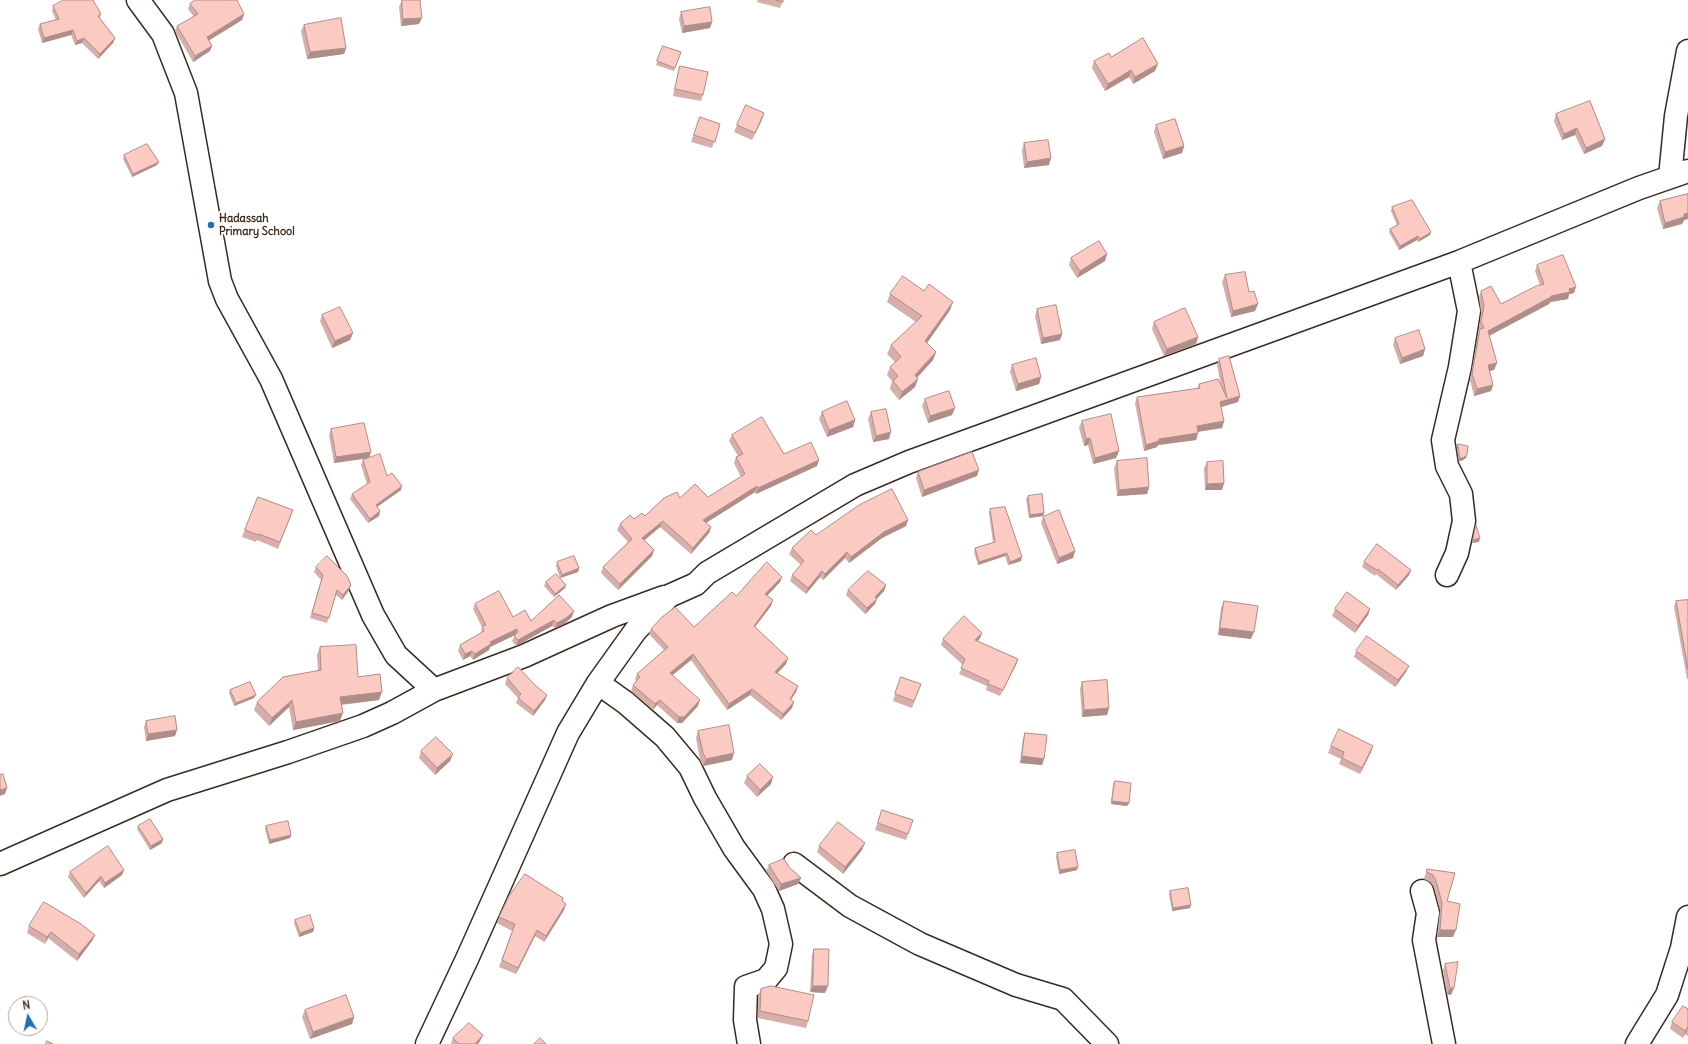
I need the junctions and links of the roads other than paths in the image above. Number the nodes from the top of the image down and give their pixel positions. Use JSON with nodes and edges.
{"nodes":[{"id":1,"x":138,"y":0,"type":"edge"},
{"id":2,"x":1688,"y":51,"type":"edge"},
{"id":3,"x":1679,"y":174,"type":"edge"},
{"id":4,"x":1459,"y":262,"type":"junction"},
{"id":5,"x":1447,"y":575,"type":"dead end"},
{"id":6,"x":669,"y":596,"type":"junction"},
{"id":7,"x":598,"y":683,"type":"junction"},
{"id":8,"x":434,"y":690,"type":"junction"},
{"id":9,"x":0,"y":864,"type":"edge"},
{"id":10,"x":794,"y":864,"type":"dead end"},
{"id":11,"x":1422,"y":891,"type":"dead end"},
{"id":12,"x":1688,"y":917,"type":"edge"},
{"id":13,"x":427,"y":1044,"type":"edge"},
{"id":14,"x":749,"y":1044,"type":"edge"},
{"id":15,"x":1107,"y":1044,"type":"edge"},
{"id":16,"x":1444,"y":1044,"type":"edge"},
{"id":17,"x":1637,"y":1044,"type":"edge"}],
"edges":[{"from":1,"to":8,"type":"street"},
{"from":2,"to":3,"type":"street"},
{"from":3,"to":4,"type":"street"},
{"from":4,"to":5,"type":"street"},
{"from":4,"to":6,"type":"street"},
{"from":6,"to":7,"type":"street"},
{"from":6,"to":8,"type":"street"},
{"from":7,"to":13,"type":"street"},
{"from":7,"to":14,"type":"street"},
{"from":8,"to":9,"type":"street"},
{"from":10,"to":15,"type":"street"},
{"from":11,"to":16,"type":"street"},
{"from":12,"to":17,"type":"street"}]}
